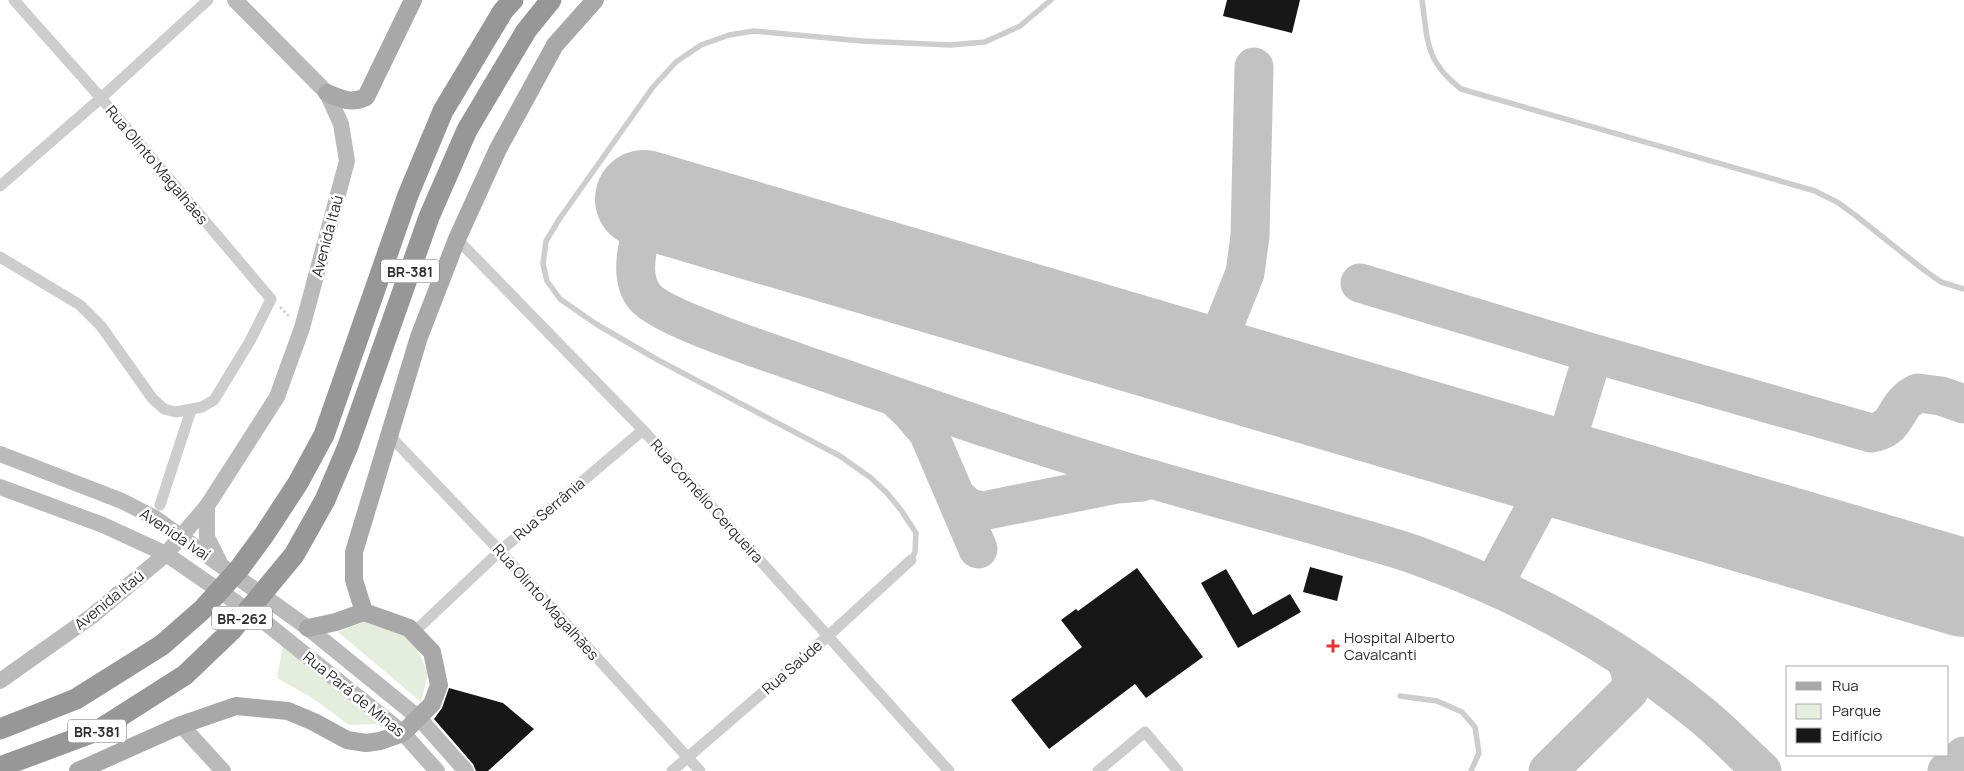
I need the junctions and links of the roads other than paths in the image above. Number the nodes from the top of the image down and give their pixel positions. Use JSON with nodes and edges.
{"nodes":[{"id":1,"x":14,"y":0,"type":"edge"},
{"id":2,"x":208,"y":0,"type":"edge"},
{"id":3,"x":235,"y":0,"type":"edge"},
{"id":4,"x":413,"y":0,"type":"edge"},
{"id":5,"x":513,"y":0,"type":"edge"},
{"id":6,"x":551,"y":0,"type":"edge"},
{"id":7,"x":594,"y":0,"type":"edge"},
{"id":8,"x":1051,"y":0,"type":"edge"},
{"id":9,"x":1422,"y":0,"type":"edge"},
{"id":10,"x":327,"y":93,"type":"junction"},
{"id":11,"x":101,"y":98,"type":"junction"},
{"id":12,"x":0,"y":186,"type":"edge"},
{"id":13,"x":457,"y":239,"type":"junction"},
{"id":14,"x":0,"y":257,"type":"edge"},
{"id":15,"x":1964,"y":289,"type":"edge"},
{"id":16,"x":192,"y":410,"type":"junction"},
{"id":17,"x":643,"y":430,"type":"junction"},
{"id":18,"x":389,"y":434,"type":"junction"},
{"id":19,"x":0,"y":454,"type":"edge"},
{"id":20,"x":0,"y":487,"type":"edge"},
{"id":21,"x":160,"y":504,"type":"dead end"},
{"id":22,"x":208,"y":506,"type":"junction"},
{"id":23,"x":264,"y":535,"type":"joint"},
{"id":24,"x":181,"y":536,"type":"junction"},
{"id":25,"x":500,"y":551,"type":"junction"},
{"id":26,"x":166,"y":554,"type":"junction"},
{"id":27,"x":294,"y":555,"type":"joint"},
{"id":28,"x":911,"y":560,"type":"joint"},
{"id":29,"x":221,"y":565,"type":"junction"},
{"id":30,"x":364,"y":612,"type":"junction"},
{"id":31,"x":266,"y":623,"type":"joint"},
{"id":32,"x":308,"y":628,"type":"junction"},
{"id":33,"x":413,"y":633,"type":"junction"},
{"id":34,"x":828,"y":636,"type":"junction"},
{"id":35,"x":162,"y":645,"type":"joint"},
{"id":36,"x":185,"y":675,"type":"joint"},
{"id":37,"x":1,"y":680,"type":"edge"},
{"id":38,"x":1400,"y":696,"type":"dead end"},
{"id":39,"x":419,"y":718,"type":"junction"},
{"id":40,"x":181,"y":725,"type":"junction"},
{"id":41,"x":0,"y":729,"type":"edge"},
{"id":42,"x":403,"y":733,"type":"junction"},
{"id":43,"x":687,"y":757,"type":"junction"},
{"id":44,"x":0,"y":767,"type":"edge"},
{"id":45,"x":78,"y":771,"type":"edge"},
{"id":46,"x":223,"y":771,"type":"edge"},
{"id":47,"x":437,"y":771,"type":"edge"},
{"id":48,"x":466,"y":771,"type":"edge"},
{"id":49,"x":672,"y":771,"type":"edge"},
{"id":50,"x":700,"y":771,"type":"edge"},
{"id":51,"x":949,"y":771,"type":"edge"},
{"id":52,"x":1098,"y":771,"type":"edge"},
{"id":53,"x":1178,"y":771,"type":"edge"},
{"id":54,"x":1471,"y":771,"type":"edge"}],
"edges":[{"from":1,"to":11,"type":"street","name":"Rua Olinto Magalhães"},
{"from":2,"to":11,"type":"street"},
{"from":3,"to":10,"type":"main road"},
{"from":4,"to":10,"type":"main road"},
{"from":5,"to":23,"type":"highway","number":"BR-381"},
{"from":6,"to":27,"type":"highway","number":"BR-381"},
{"from":7,"to":13,"type":"main road"},
{"from":8,"to":28,"type":"lane"},
{"from":9,"to":15,"type":"lane"},
{"from":10,"to":22,"type":"main road","name":"Avenida Itaú"},
{"from":11,"to":12,"type":"street"},
{"from":11,"to":16,"type":"street","name":"Rua Olinto Magalhães"},
{"from":13,"to":17,"type":"street","name":"Rua Cornélio Cerqueira"},
{"from":13,"to":18,"type":"main road"},
{"from":14,"to":16,"type":"street"},
{"from":16,"to":21,"type":"street"},
{"from":17,"to":25,"type":"street","name":"Rua Serrânia"},
{"from":17,"to":34,"type":"street","name":"Rua Cornélio Cerqueira"},
{"from":18,"to":25,"type":"street","name":"Rua Olinto Magalhães"},
{"from":18,"to":30,"type":"main road"},
{"from":19,"to":24,"type":"main road","name":"Avenida Ivaí"},
{"from":20,"to":26,"type":"main road","name":"Avenida Ivaí"},
{"from":22,"to":24,"type":"main road","name":"Avenida Itaú"},
{"from":22,"to":29,"type":"main road"},
{"from":23,"to":35,"type":"highway","number":"BR-262"},
{"from":24,"to":26,"type":"main road","name":"Avenida Itaú"},
{"from":24,"to":29,"type":"main road","name":"Avenida Ivaí"},
{"from":25,"to":33,"type":"street","name":"Rua Serrânia"},
{"from":25,"to":43,"type":"street","name":"Rua Olinto Magalhães"},
{"from":26,"to":31,"type":"main road","name":"Avenida Ivaí"},
{"from":26,"to":37,"type":"main road","name":"Avenida Itaú"},
{"from":27,"to":36,"type":"highway","number":"BR-262"},
{"from":28,"to":34,"type":"street","name":"Rua Saúde"},
{"from":29,"to":32,"type":"main road","name":"Avenida Ivaí"},
{"from":30,"to":32,"type":"main road"},
{"from":30,"to":33,"type":"main road"},
{"from":31,"to":42,"type":"main road","name":"Rua Pará de Minas"},
{"from":32,"to":39,"type":"main road","name":"Rua Pará de Minas"},
{"from":33,"to":39,"type":"main road"},
{"from":34,"to":43,"type":"street","name":"Rua Saúde"},
{"from":34,"to":51,"type":"street","name":"Rua Cornélio Cerqueira"},
{"from":35,"to":41,"type":"highway","number":"BR-381"},
{"from":36,"to":44,"type":"highway","number":"BR-381"},
{"from":38,"to":54,"type":"lane"},
{"from":39,"to":42,"type":"main road"},
{"from":39,"to":48,"type":"main road","name":"Rua Pará de Minas"},
{"from":40,"to":42,"type":"main road"},
{"from":40,"to":45,"type":"main road"},
{"from":40,"to":46,"type":"main road"},
{"from":42,"to":47,"type":"main road","name":"Rua Pará de Minas"},
{"from":43,"to":49,"type":"street","name":"Rua Saúde"},
{"from":43,"to":50,"type":"street","name":"Rua Olinto Magalhães"},
{"from":52,"to":53,"type":"street"}]}
